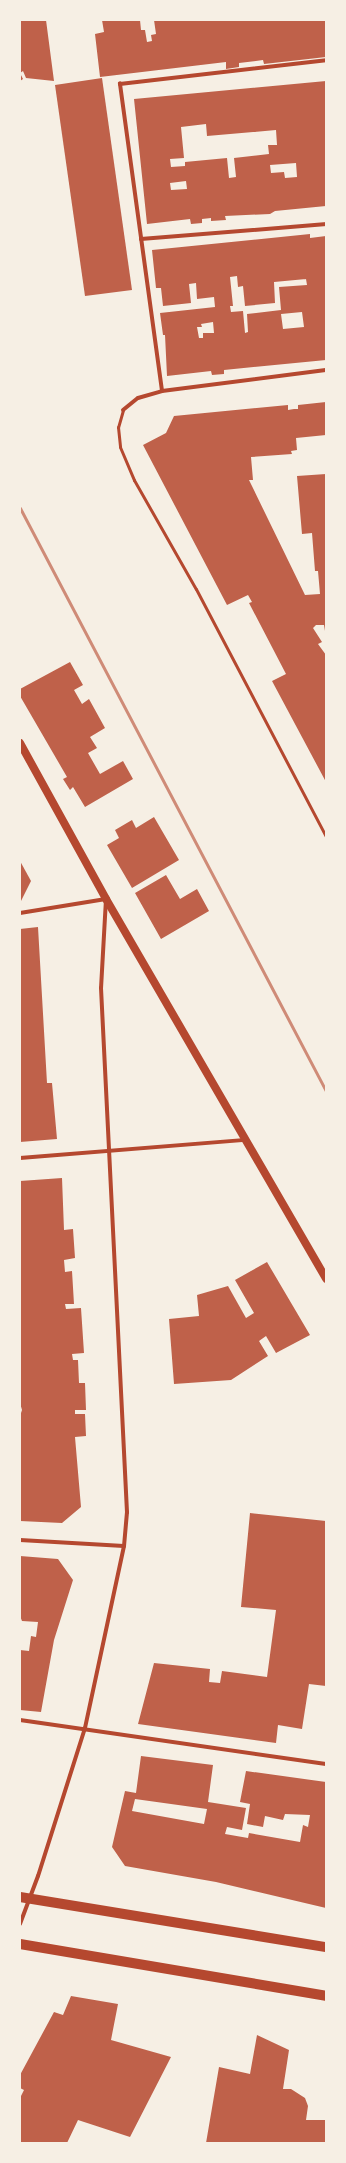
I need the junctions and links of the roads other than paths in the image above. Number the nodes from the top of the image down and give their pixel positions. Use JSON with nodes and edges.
{"nodes":[{"id":1,"x":326,"y":60,"type":"edge"},
{"id":2,"x":326,"y":224,"type":"edge"},
{"id":3,"x":141,"y":239,"type":"junction"},
{"id":4,"x":326,"y":370,"type":"edge"},
{"id":5,"x":162,"y":391,"type":"junction"},
{"id":6,"x":123,"y":410,"type":"joint"},
{"id":7,"x":20,"y":743,"type":"edge"},
{"id":8,"x":326,"y":837,"type":"edge"},
{"id":9,"x":106,"y":899,"type":"junction"},
{"id":10,"x":20,"y":913,"type":"edge"},
{"id":11,"x":245,"y":1140,"type":"junction"},
{"id":12,"x":108,"y":1150,"type":"junction"},
{"id":13,"x":20,"y":1158,"type":"edge"},
{"id":14,"x":326,"y":1279,"type":"edge"},
{"id":15,"x":20,"y":1540,"type":"edge"},
{"id":16,"x":124,"y":1546,"type":"junction"},
{"id":17,"x":20,"y":1720,"type":"edge"},
{"id":18,"x":85,"y":1728,"type":"junction"},
{"id":19,"x":326,"y":1764,"type":"edge"},
{"id":20,"x":24,"y":1898,"type":"edge"},
{"id":21,"x":20,"y":1924,"type":"edge"},
{"id":22,"x":20,"y":1944,"type":"edge"},
{"id":23,"x":326,"y":1947,"type":"edge"},
{"id":24,"x":326,"y":1996,"type":"edge"}],
"edges":[{"from":1,"to":3,"type":"street"},
{"from":2,"to":3,"type":"street"},
{"from":3,"to":5,"type":"street"},
{"from":4,"to":5,"type":"street"},
{"from":5,"to":6,"type":"street"},
{"from":6,"to":8,"type":"lane"},
{"from":7,"to":9,"type":"main road"},
{"from":9,"to":10,"type":"street"},
{"from":9,"to":11,"type":"main road"},
{"from":9,"to":12,"type":"street"},
{"from":11,"to":12,"type":"street"},
{"from":11,"to":14,"type":"main road"},
{"from":12,"to":13,"type":"street"},
{"from":12,"to":16,"type":"street"},
{"from":15,"to":16,"type":"street"},
{"from":16,"to":18,"type":"street"},
{"from":17,"to":18,"type":"street"},
{"from":18,"to":19,"type":"street"},
{"from":18,"to":20,"type":"street"},
{"from":20,"to":21,"type":"street"},
{"from":20,"to":23,"type":"main road"},
{"from":22,"to":24,"type":"main road"}]}
